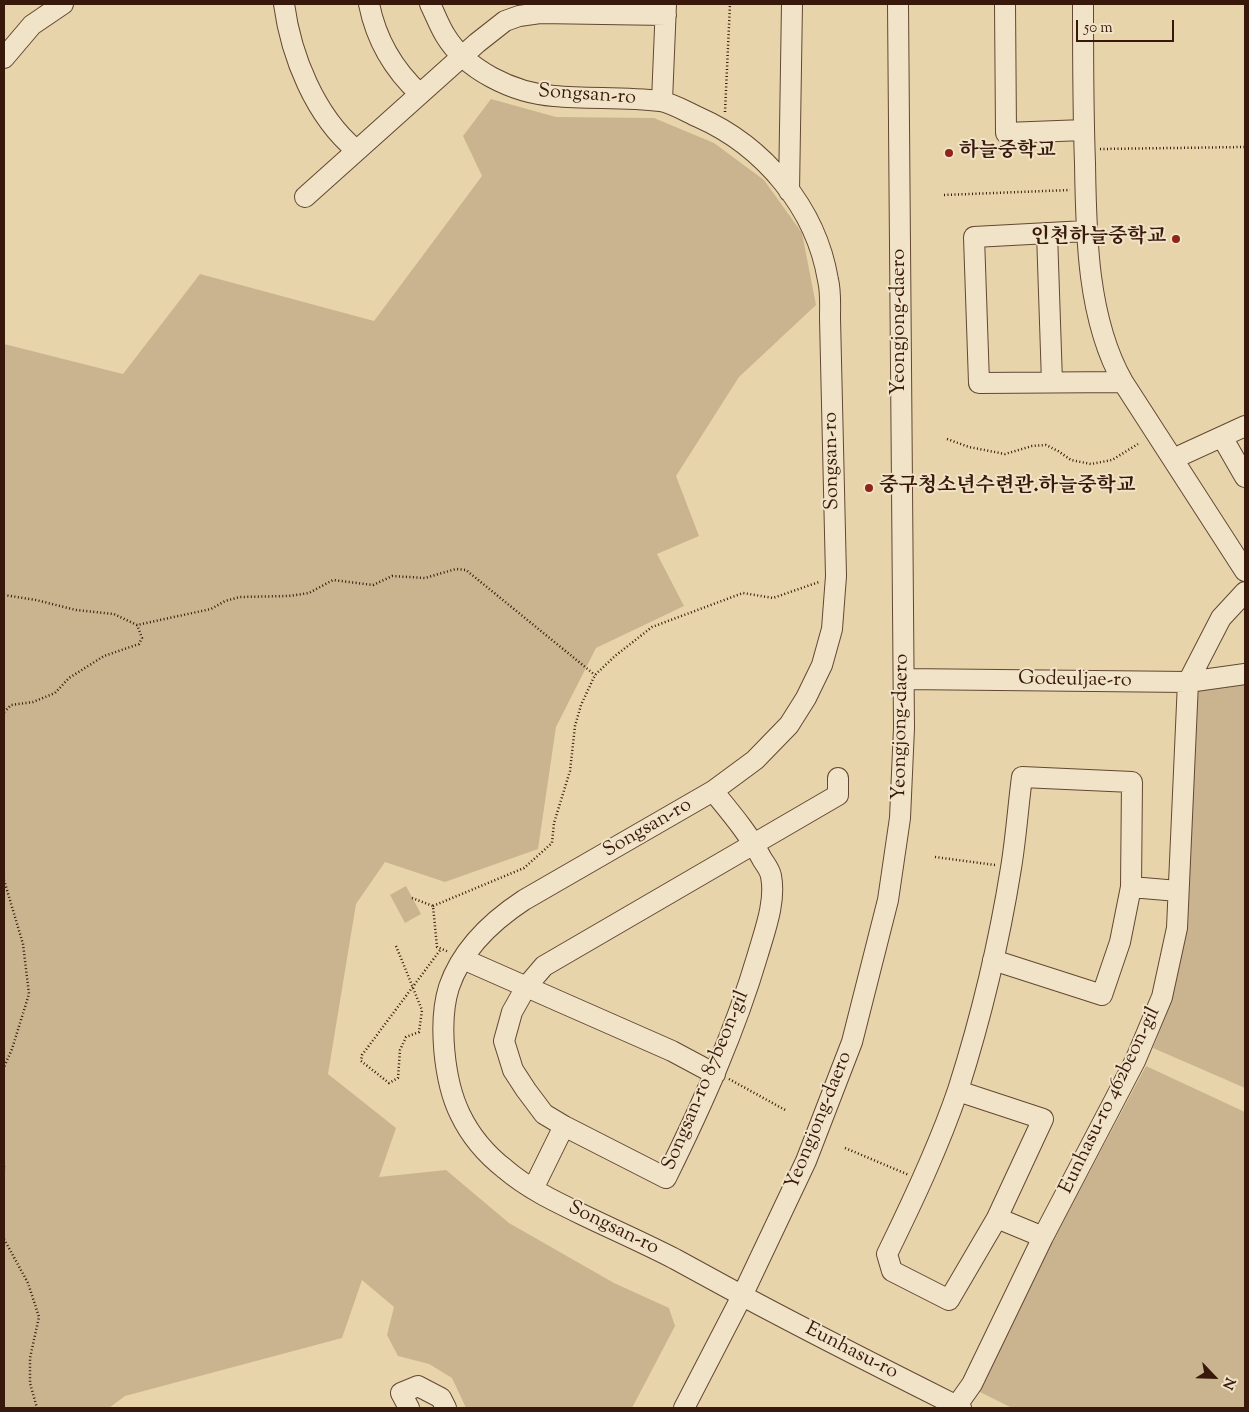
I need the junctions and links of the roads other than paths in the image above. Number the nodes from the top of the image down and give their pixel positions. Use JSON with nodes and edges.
{"nodes":[{"id":1,"x":63,"y":4,"type":"edge"},
{"id":2,"x":284,"y":4,"type":"edge"},
{"id":3,"x":369,"y":4,"type":"edge"},
{"id":4,"x":430,"y":4,"type":"edge"},
{"id":5,"x":792,"y":4,"type":"edge"},
{"id":6,"x":898,"y":4,"type":"edge"},
{"id":7,"x":1005,"y":4,"type":"edge"},
{"id":8,"x":1083,"y":4,"type":"edge"},
{"id":9,"x":666,"y":9,"type":"edge"},
{"id":10,"x":462,"y":57,"type":"junction"},
{"id":11,"x":4,"y":58,"type":"edge"},
{"id":12,"x":420,"y":94,"type":"junction"},
{"id":13,"x":662,"y":101,"type":"junction"},
{"id":14,"x":1084,"y":130,"type":"junction"},
{"id":15,"x":356,"y":150,"type":"junction"},
{"id":16,"x":789,"y":191,"type":"junction"},
{"id":17,"x":305,"y":197,"type":"dead end"},
{"id":18,"x":1086,"y":231,"type":"junction"},
{"id":19,"x":1047,"y":233,"type":"junction"},
{"id":20,"x":1052,"y":382,"type":"junction"},
{"id":21,"x":1123,"y":382,"type":"junction"},
{"id":22,"x":1245,"y":426,"type":"edge"},
{"id":23,"x":1222,"y":437,"type":"junction"},
{"id":24,"x":1173,"y":459,"type":"junction"},
{"id":25,"x":1245,"y":477,"type":"edge"},
{"id":26,"x":1245,"y":570,"type":"edge"},
{"id":27,"x":1245,"y":592,"type":"edge"},
{"id":28,"x":1245,"y":674,"type":"edge"},
{"id":29,"x":904,"y":679,"type":"junction"},
{"id":30,"x":1188,"y":682,"type":"junction"},
{"id":31,"x":838,"y":778,"type":"dead end"},
{"id":32,"x":713,"y":791,"type":"junction"},
{"id":33,"x":754,"y":843,"type":"junction"},
{"id":34,"x":1131,"y":887,"type":"junction"},
{"id":35,"x":1178,"y":891,"type":"junction"},
{"id":36,"x":459,"y":957,"type":"junction"},
{"id":37,"x":993,"y":960,"type":"junction"},
{"id":38,"x":526,"y":987,"type":"junction"},
{"id":39,"x":718,"y":1074,"type":"junction"},
{"id":40,"x":958,"y":1091,"type":"junction"},
{"id":41,"x":564,"y":1126,"type":"junction"},
{"id":42,"x":533,"y":1189,"type":"junction"},
{"id":43,"x":997,"y":1218,"type":"junction"},
{"id":44,"x":1043,"y":1237,"type":"junction"},
{"id":45,"x":742,"y":1296,"type":"junction"},
{"id":46,"x":957,"y":1407,"type":"edge"},
{"id":47,"x":408,"y":1408,"type":"edge"},
{"id":48,"x":446,"y":1408,"type":"edge"},
{"id":49,"x":684,"y":1408,"type":"edge"}],
"edges":[{"from":1,"to":11,"type":"street"},
{"from":2,"to":15,"type":"street"},
{"from":3,"to":12,"type":"street"},
{"from":4,"to":10,"type":"street","name":"Songsan-ro"},
{"from":5,"to":16,"type":"street"},
{"from":6,"to":29,"type":"street","name":"Yeongjong-daero"},
{"from":7,"to":14,"type":"street"},
{"from":8,"to":14,"type":"street"},
{"from":9,"to":10,"type":"street","name":"Songsan-ro"},
{"from":9,"to":13,"type":"street","name":"Songsan-ro"},
{"from":10,"to":12,"type":"street"},
{"from":10,"to":13,"type":"street","name":"Songsan-ro"},
{"from":12,"to":15,"type":"street"},
{"from":13,"to":16,"type":"street","name":"Songsan-ro"},
{"from":14,"to":18,"type":"street"},
{"from":15,"to":17,"type":"street"},
{"from":16,"to":32,"type":"street","name":"Songsan-ro"},
{"from":18,"to":19,"type":"street"},
{"from":18,"to":21,"type":"street"},
{"from":19,"to":20,"type":"street"},
{"from":19,"to":20,"type":"street"},
{"from":20,"to":21,"type":"street"},
{"from":21,"to":24,"type":"street"},
{"from":22,"to":23,"type":"street"},
{"from":23,"to":24,"type":"street"},
{"from":23,"to":25,"type":"street"},
{"from":24,"to":26,"type":"street"},
{"from":27,"to":30,"type":"street"},
{"from":28,"to":30,"type":"street","name":"Godeuljae-ro"},
{"from":29,"to":30,"type":"street","name":"Godeuljae-ro"},
{"from":29,"to":45,"type":"street","name":"Yeongjong-daero"},
{"from":30,"to":35,"type":"street","name":"Eunhasu-ro 462beon-gil"},
{"from":31,"to":33,"type":"street"},
{"from":32,"to":33,"type":"street","name":"Songsan-ro 87beon-gil"},
{"from":32,"to":36,"type":"street","name":"Songsan-ro"},
{"from":33,"to":38,"type":"street"},
{"from":33,"to":39,"type":"street","name":"Songsan-ro 87beon-gil"},
{"from":34,"to":35,"type":"street"},
{"from":34,"to":37,"type":"street"},
{"from":34,"to":37,"type":"street"},
{"from":35,"to":44,"type":"street","name":"Eunhasu-ro 462beon-gil"},
{"from":36,"to":38,"type":"street"},
{"from":36,"to":42,"type":"street","name":"Songsan-ro"},
{"from":37,"to":40,"type":"street"},
{"from":38,"to":39,"type":"street"},
{"from":38,"to":41,"type":"street"},
{"from":39,"to":41,"type":"street","name":"Songsan-ro 87beon-gil"},
{"from":40,"to":43,"type":"street"},
{"from":40,"to":43,"type":"street"},
{"from":41,"to":42,"type":"street"},
{"from":42,"to":45,"type":"street","name":"Songsan-ro"},
{"from":43,"to":44,"type":"street"},
{"from":44,"to":46,"type":"street","name":"Eunhasu-ro 462beon-gil"},
{"from":45,"to":46,"type":"street","name":"Eunhasu-ro"},
{"from":45,"to":49,"type":"street","name":"Yeongjong-daero"},
{"from":47,"to":48,"type":"street"}]}
